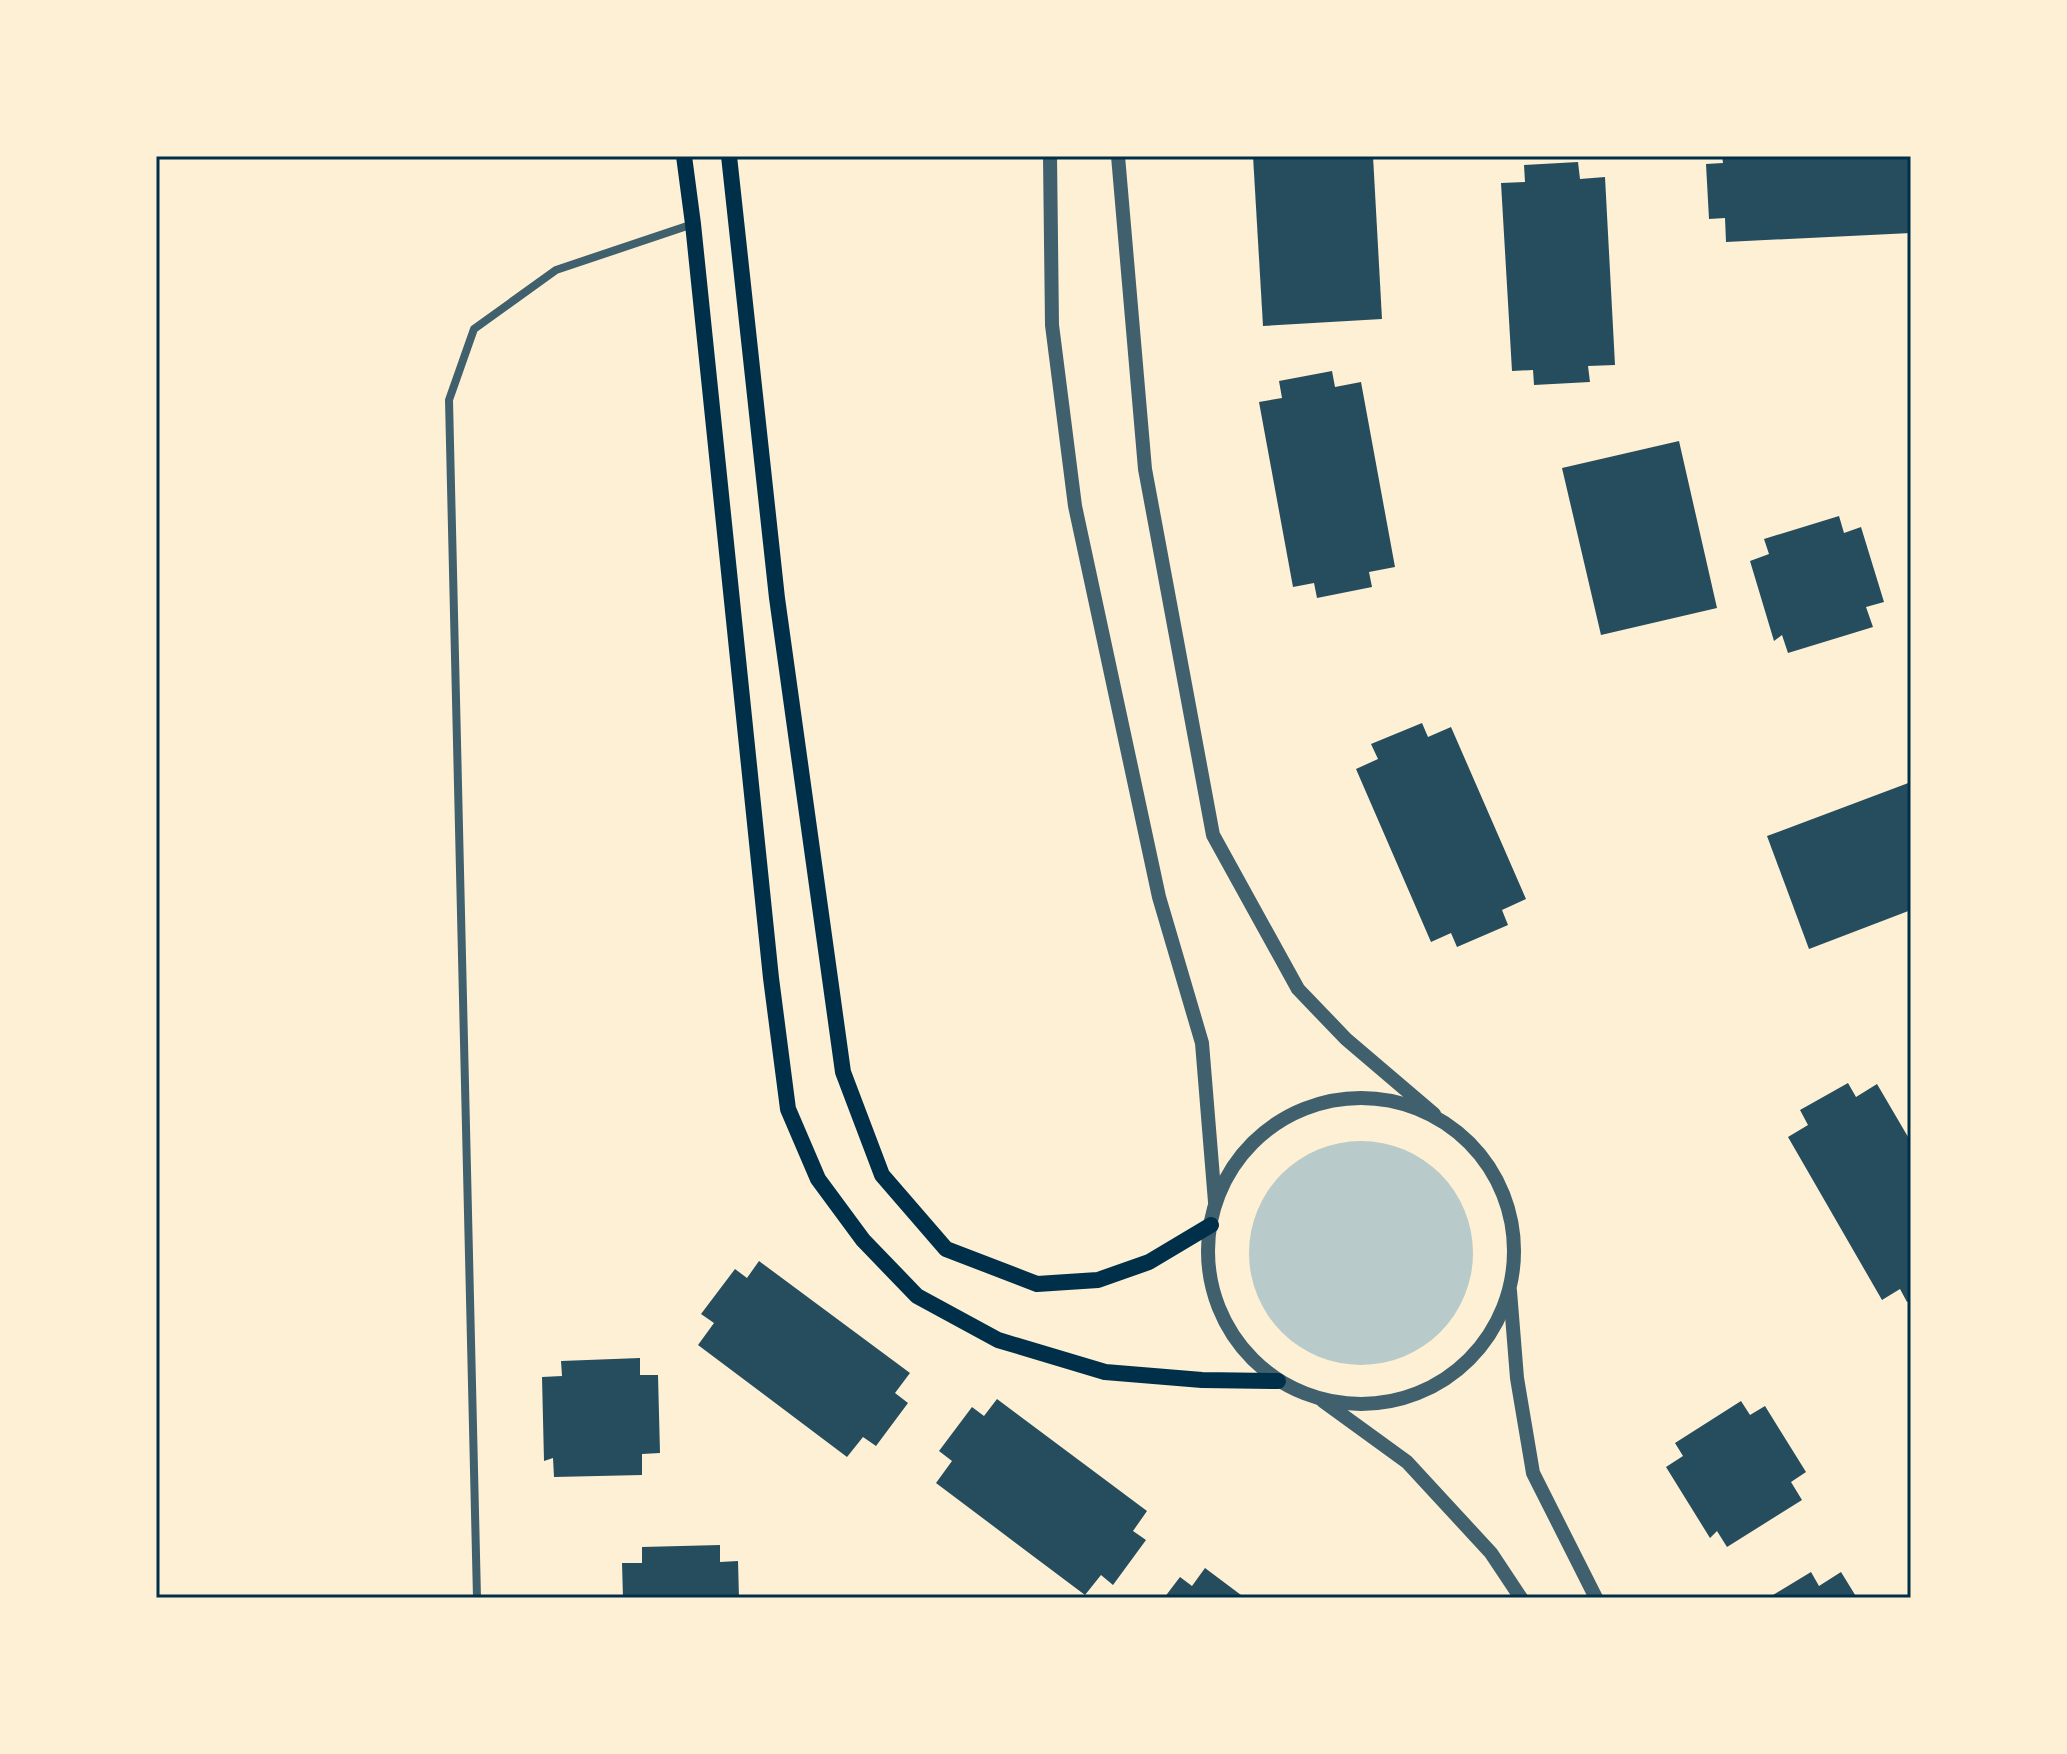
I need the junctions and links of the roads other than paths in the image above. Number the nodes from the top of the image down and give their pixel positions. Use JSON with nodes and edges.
{"nodes":[{"id":1,"x":684,"y":156,"type":"edge"},
{"id":2,"x":729,"y":156,"type":"edge"},
{"id":3,"x":1050,"y":156,"type":"edge"},
{"id":4,"x":1118,"y":156,"type":"edge"},
{"id":5,"x":693,"y":224,"type":"junction"},
{"id":6,"x":1434,"y":1114,"type":"junction"},
{"id":7,"x":1215,"y":1202,"type":"junction"},
{"id":8,"x":1211,"y":1225,"type":"junction"},
{"id":9,"x":1510,"y":1289,"type":"junction"},
{"id":10,"x":1278,"y":1381,"type":"junction"},
{"id":11,"x":1322,"y":1401,"type":"junction"},
{"id":12,"x":477,"y":1598,"type":"edge"},
{"id":13,"x":1521,"y":1598,"type":"edge"},
{"id":14,"x":1596,"y":1598,"type":"edge"}],
"edges":[{"from":1,"to":5,"type":"main road"},
{"from":2,"to":8,"type":"main road"},
{"from":3,"to":7,"type":"street"},
{"from":4,"to":6,"type":"street"},
{"from":5,"to":10,"type":"main road"},
{"from":5,"to":12,"type":"street"},
{"from":6,"to":7,"type":"street"},
{"from":6,"to":9,"type":"street"},
{"from":7,"to":8,"type":"street"},
{"from":8,"to":10,"type":"street"},
{"from":9,"to":11,"type":"street"},
{"from":9,"to":14,"type":"street"},
{"from":10,"to":11,"type":"street"},
{"from":11,"to":13,"type":"street"}]}
